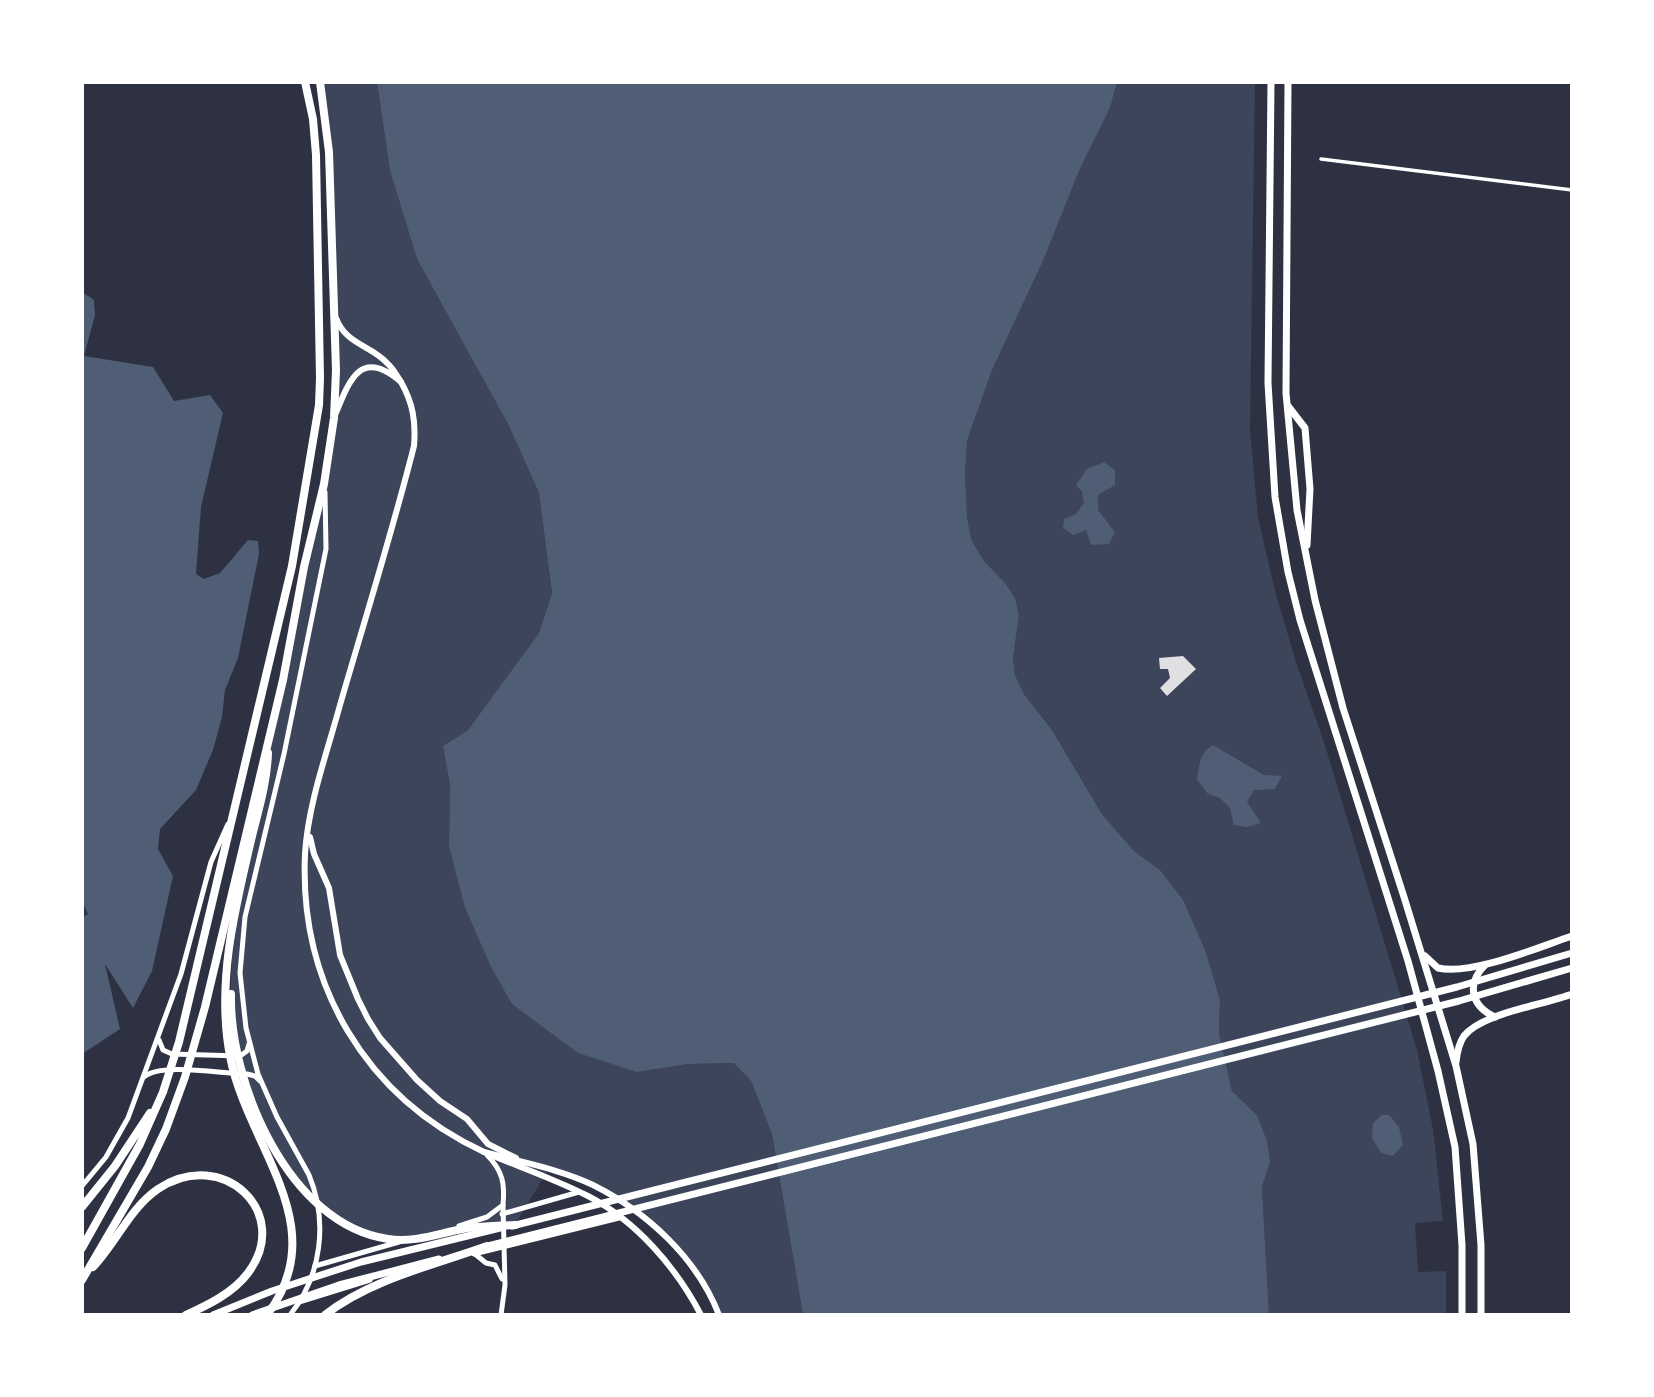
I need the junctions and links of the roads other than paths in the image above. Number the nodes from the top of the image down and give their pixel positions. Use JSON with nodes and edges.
{"nodes":[{"id":1,"x":305,"y":82,"type":"edge"},
{"id":2,"x":320,"y":82,"type":"edge"},
{"id":3,"x":1271,"y":82,"type":"edge"},
{"id":4,"x":1288,"y":82,"type":"edge"},
{"id":5,"x":1321,"y":159,"type":"dead end"},
{"id":6,"x":1572,"y":190,"type":"edge"},
{"id":7,"x":334,"y":310,"type":"junction"},
{"id":8,"x":401,"y":382,"type":"junction"},
{"id":9,"x":1287,"y":405,"type":"junction"},
{"id":10,"x":334,"y":418,"type":"junction"},
{"id":11,"x":324,"y":484,"type":"junction"},
{"id":12,"x":1306,"y":556,"type":"junction"},
{"id":13,"x":270,"y":733,"type":"junction"},
{"id":14,"x":232,"y":815,"type":"junction"},
{"id":15,"x":309,"y":830,"type":"junction"},
{"id":16,"x":1404,"y":897,"type":"junction"},
{"id":17,"x":1389,"y":903,"type":"junction"},
{"id":18,"x":1572,"y":936,"type":"edge"},
{"id":19,"x":1422,"y":953,"type":"junction"},
{"id":20,"x":1572,"y":953,"type":"edge"},
{"id":21,"x":1486,"y":964,"type":"junction"},
{"id":22,"x":1572,"y":968,"type":"edge"},
{"id":23,"x":1572,"y":994,"type":"edge"},
{"id":24,"x":1495,"y":1017,"type":"junction"},
{"id":25,"x":158,"y":1037,"type":"junction"},
{"id":26,"x":249,"y":1042,"type":"junction"},
{"id":27,"x":1456,"y":1066,"type":"junction"},
{"id":28,"x":143,"y":1079,"type":"junction"},
{"id":29,"x":240,"y":1080,"type":"junction"},
{"id":30,"x":262,"y":1083,"type":"junction"},
{"id":31,"x":160,"y":1099,"type":"junction"},
{"id":32,"x":484,"y":1152,"type":"junction"},
{"id":33,"x":547,"y":1170,"type":"junction"},
{"id":34,"x":82,"y":1186,"type":"edge"},
{"id":35,"x":579,"y":1192,"type":"junction"},
{"id":36,"x":503,"y":1205,"type":"junction"},
{"id":37,"x":82,"y":1206,"type":"edge"},
{"id":38,"x":502,"y":1214,"type":"junction"},
{"id":39,"x":619,"y":1218,"type":"junction"},
{"id":40,"x":476,"y":1222,"type":"junction"},
{"id":41,"x":515,"y":1225,"type":"junction"},
{"id":42,"x":486,"y":1246,"type":"junction"},
{"id":43,"x":503,"y":1247,"type":"junction"},
{"id":44,"x":82,"y":1248,"type":"edge"},
{"id":45,"x":475,"y":1254,"type":"junction"},
{"id":46,"x":315,"y":1266,"type":"junction"},
{"id":47,"x":83,"y":1278,"type":"edge"},
{"id":48,"x":505,"y":1285,"type":"junction"},
{"id":49,"x":299,"y":1302,"type":"junction"},
{"id":50,"x":214,"y":1314,"type":"edge"},
{"id":51,"x":186,"y":1315,"type":"edge"},
{"id":52,"x":252,"y":1315,"type":"edge"},
{"id":53,"x":267,"y":1315,"type":"edge"},
{"id":54,"x":290,"y":1315,"type":"edge"},
{"id":55,"x":325,"y":1315,"type":"edge"},
{"id":56,"x":501,"y":1315,"type":"edge"},
{"id":57,"x":701,"y":1315,"type":"edge"},
{"id":58,"x":719,"y":1315,"type":"edge"},
{"id":59,"x":1462,"y":1315,"type":"edge"},
{"id":60,"x":1481,"y":1315,"type":"edge"}],
"edges":[{"from":1,"to":14,"type":"main road"},
{"from":2,"to":7,"type":"main road"},
{"from":3,"to":17,"type":"main road"},
{"from":4,"to":9,"type":"main road"},
{"from":5,"to":6,"type":"street"},
{"from":7,"to":8,"type":"street"},
{"from":7,"to":10,"type":"main road"},
{"from":8,"to":10,"type":"street"},
{"from":8,"to":15,"type":"street"},
{"from":9,"to":12,"type":"main road"},
{"from":9,"to":12,"type":"main road"},
{"from":10,"to":11,"type":"main road"},
{"from":11,"to":13,"type":"main road"},
{"from":11,"to":26,"type":"street"},
{"from":12,"to":16,"type":"main road"},
{"from":13,"to":29,"type":"main road"},
{"from":13,"to":47,"type":"main road"},
{"from":14,"to":25,"type":"street"},
{"from":14,"to":31,"type":"main road"},
{"from":15,"to":32,"type":"street"},
{"from":15,"to":33,"type":"street"},
{"from":16,"to":17,"type":"main road"},
{"from":16,"to":19,"type":"main road"},
{"from":17,"to":59,"type":"main road"},
{"from":18,"to":21,"type":"main road"},
{"from":19,"to":21,"type":"main road"},
{"from":19,"to":27,"type":"main road"},
{"from":20,"to":41,"type":"main road"},
{"from":21,"to":24,"type":"main road"},
{"from":22,"to":42,"type":"main road"},
{"from":23,"to":24,"type":"main road"},
{"from":24,"to":27,"type":"main road"},
{"from":25,"to":26,"type":"street"},
{"from":25,"to":28,"type":"street"},
{"from":26,"to":30,"type":"street"},
{"from":27,"to":60,"type":"main road"},
{"from":28,"to":30,"type":"street"},
{"from":28,"to":34,"type":"street"},
{"from":29,"to":41,"type":"main road"},
{"from":29,"to":53,"type":"main road"},
{"from":30,"to":46,"type":"street"},
{"from":31,"to":37,"type":"main road"},
{"from":31,"to":44,"type":"main road"},
{"from":32,"to":33,"type":"street"},
{"from":32,"to":35,"type":"street"},
{"from":32,"to":36,"type":"street"},
{"from":33,"to":58,"type":"street"},
{"from":35,"to":38,"type":"street"},
{"from":35,"to":39,"type":"street"},
{"from":36,"to":38,"type":"street"},
{"from":36,"to":40,"type":"street"},
{"from":38,"to":40,"type":"street"},
{"from":38,"to":43,"type":"street"},
{"from":39,"to":43,"type":"street"},
{"from":39,"to":57,"type":"street"},
{"from":40,"to":46,"type":"street"},
{"from":41,"to":50,"type":"main road"},
{"from":42,"to":52,"type":"main road"},
{"from":42,"to":55,"type":"main road"},
{"from":43,"to":45,"type":"street"},
{"from":43,"to":48,"type":"street"},
{"from":45,"to":48,"type":"street"},
{"from":45,"to":49,"type":"street"},
{"from":46,"to":49,"type":"street"},
{"from":47,"to":51,"type":"main road"},
{"from":48,"to":56,"type":"street"},
{"from":49,"to":54,"type":"street"}]}
